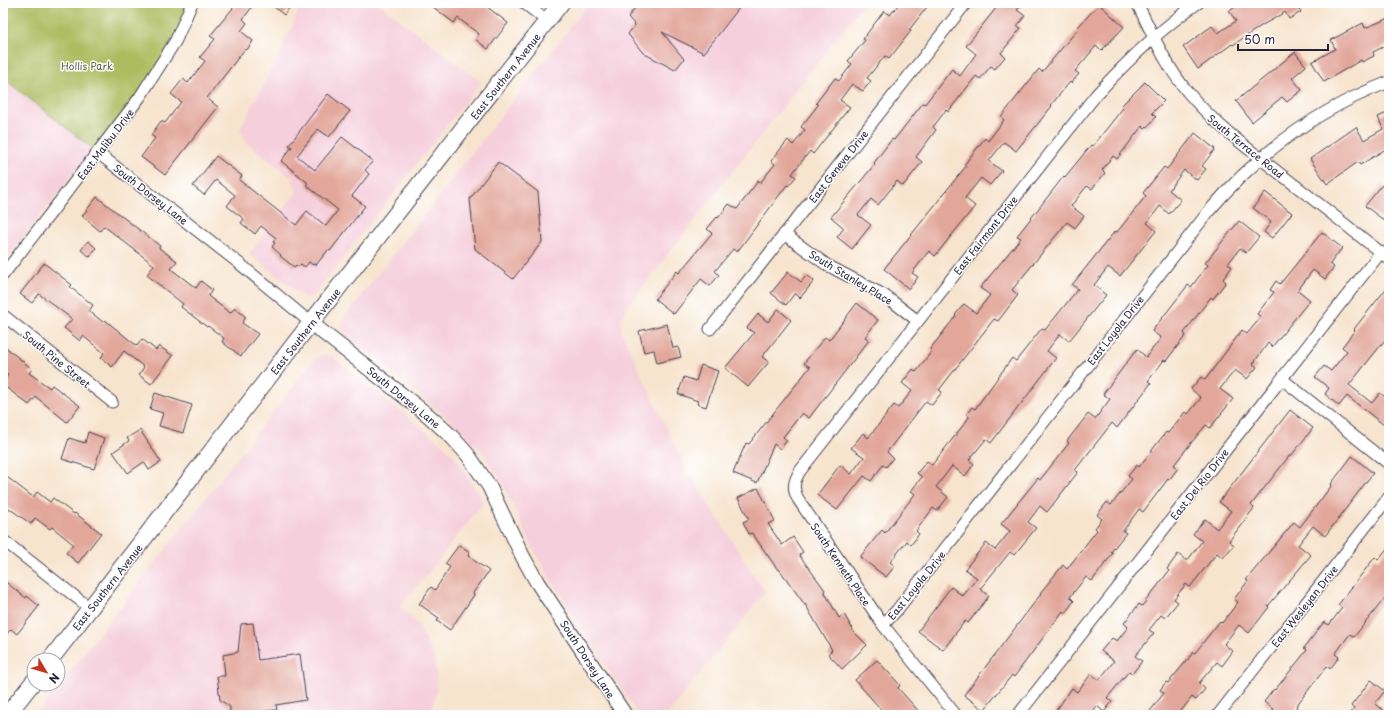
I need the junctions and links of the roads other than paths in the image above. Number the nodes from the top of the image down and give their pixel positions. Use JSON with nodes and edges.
{"nodes":[{"id":1,"x":192,"y":3,"type":"edge"},
{"id":2,"x":524,"y":3,"type":"edge"},
{"id":3,"x":561,"y":3,"type":"edge"},
{"id":4,"x":966,"y":3,"type":"edge"},
{"id":5,"x":1137,"y":3,"type":"edge"},
{"id":6,"x":1198,"y":3,"type":"edge"},
{"id":7,"x":547,"y":21,"type":"junction"},
{"id":8,"x":1154,"y":37,"type":"junction"},
{"id":9,"x":1389,"y":82,"type":"edge"},
{"id":10,"x":98,"y":153,"type":"junction"},
{"id":11,"x":1261,"y":158,"type":"junction"},
{"id":12,"x":784,"y":234,"type":"junction"},
{"id":13,"x":1385,"y":255,"type":"edge"},
{"id":14,"x":3,"y":275,"type":"edge"},
{"id":15,"x":3,"y":315,"type":"edge"},
{"id":16,"x":918,"y":321,"type":"junction"},
{"id":17,"x":311,"y":323,"type":"junction"},
{"id":18,"x":710,"y":329,"type":"dead end"},
{"id":19,"x":1282,"y":379,"type":"junction"},
{"id":20,"x":112,"y":402,"type":"dead end"},
{"id":21,"x":1389,"y":464,"type":"edge"},
{"id":22,"x":793,"y":485,"type":"joint"},
{"id":23,"x":1389,"y":497,"type":"edge"},
{"id":24,"x":3,"y":540,"type":"edge"},
{"id":25,"x":90,"y":609,"type":"junction"},
{"id":26,"x":882,"y":625,"type":"junction"},
{"id":27,"x":56,"y":652,"type":"edge"},
{"id":28,"x":26,"y":691,"type":"edge"},
{"id":29,"x":7,"y":715,"type":"edge"},
{"id":30,"x":625,"y":715,"type":"edge"},
{"id":31,"x":956,"y":715,"type":"edge"},
{"id":32,"x":1018,"y":715,"type":"edge"},
{"id":33,"x":1218,"y":715,"type":"edge"}],
"edges":[{"from":1,"to":10,"type":"street","name":"East Malibu Drive"},
{"from":2,"to":7,"type":"street"},
{"from":3,"to":7,"type":"main road","name":"East Southern Avenue"},
{"from":4,"to":12,"type":"street","name":"East Geneva Drive"},
{"from":5,"to":8,"type":"street","name":"South Terrace Road"},
{"from":6,"to":8,"type":"street","name":"East Fairmont Drive"},
{"from":7,"to":17,"type":"main road","name":"East Southern Avenue"},
{"from":8,"to":11,"type":"street","name":"South Terrace Road"},
{"from":8,"to":16,"type":"street","name":"East Fairmont Drive"},
{"from":9,"to":11,"type":"street","name":"East Loyola Drive"},
{"from":10,"to":14,"type":"street","name":"East Malibu Drive"},
{"from":10,"to":17,"type":"street","name":"South Dorsey Lane"},
{"from":11,"to":13,"type":"street","name":"South Terrace Road"},
{"from":11,"to":26,"type":"street","name":"East Loyola Drive"},
{"from":12,"to":16,"type":"street","name":"South Stanley Place"},
{"from":12,"to":18,"type":"street","name":"East Geneva Drive"},
{"from":13,"to":19,"type":"street","name":"East Del Rio Drive"},
{"from":15,"to":20,"type":"street","name":"South Pine Street"},
{"from":16,"to":22,"type":"street","name":"East Fairmont Drive"},
{"from":17,"to":25,"type":"main road","name":"East Southern Avenue"},
{"from":17,"to":30,"type":"street","name":"South Dorsey Lane"},
{"from":19,"to":21,"type":"street"},
{"from":19,"to":32,"type":"street","name":"East Del Rio Drive"},
{"from":22,"to":26,"type":"street","name":"South Kenneth Place"},
{"from":23,"to":33,"type":"street","name":"East Wesleyan Drive"},
{"from":24,"to":25,"type":"street"},
{"from":25,"to":27,"type":"main road","name":"East Southern Avenue"},
{"from":26,"to":31,"type":"street","name":"South Kenneth Place"},
{"from":28,"to":29,"type":"main road"}]}
